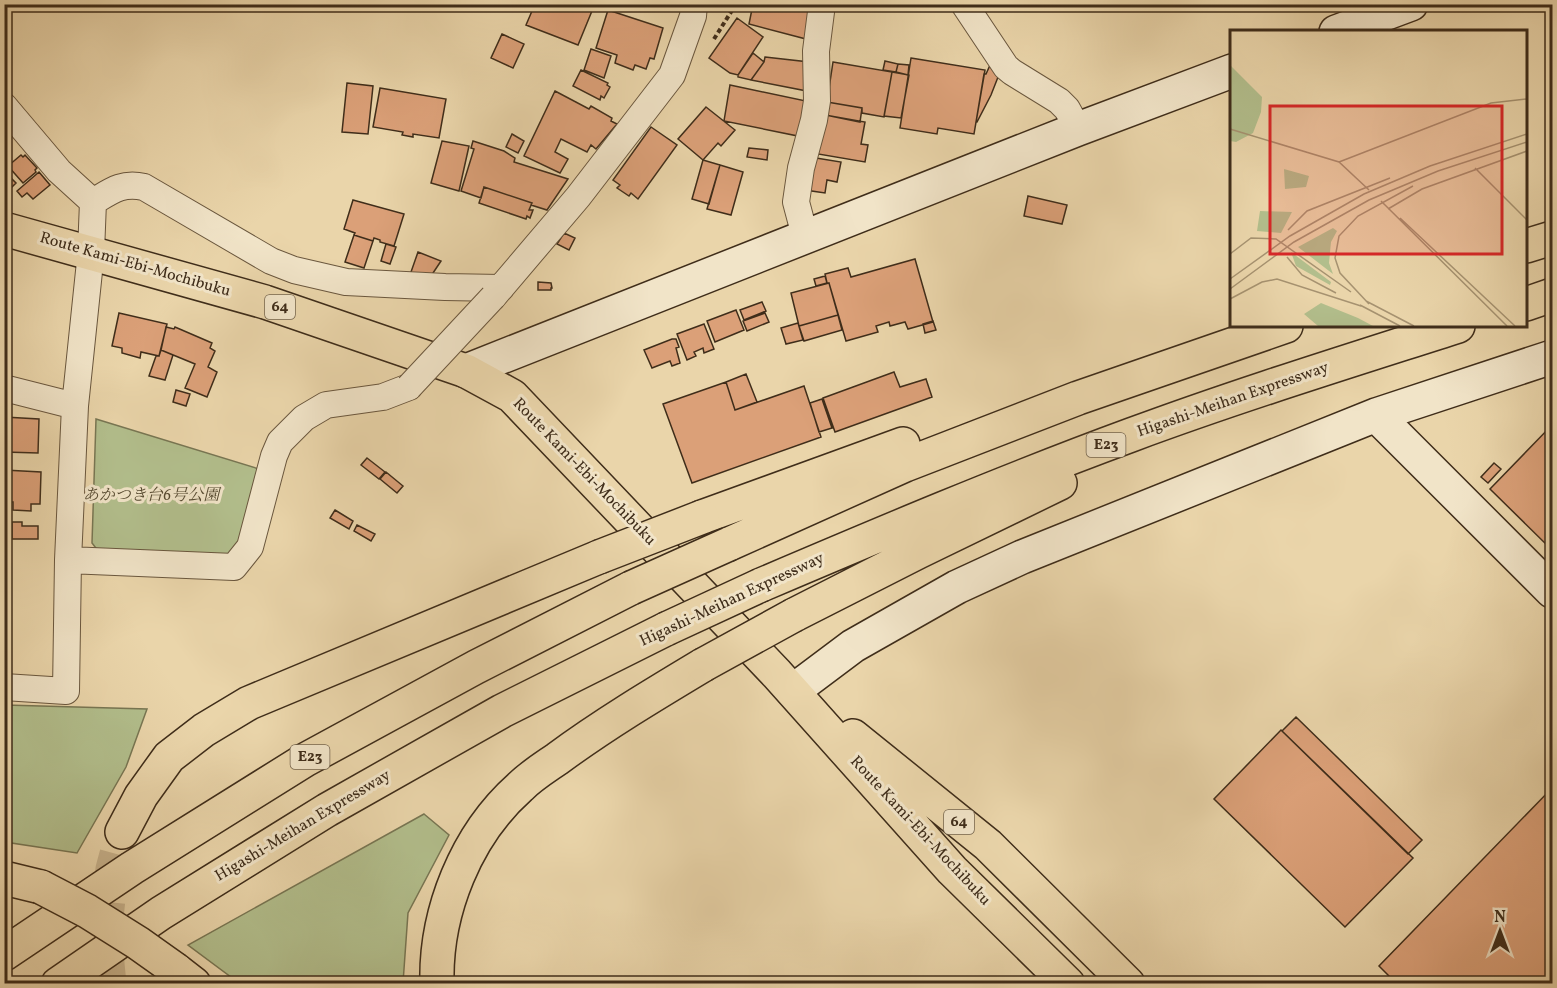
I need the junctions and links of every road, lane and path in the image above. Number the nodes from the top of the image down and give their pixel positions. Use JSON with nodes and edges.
{"nodes":[{"id":1,"x":694,"y":4,"type":"edge"},
{"id":2,"x":822,"y":4,"type":"edge"},
{"id":3,"x":964,"y":4,"type":"edge"},
{"id":4,"x":1411,"y":4,"type":"edge"},
{"id":5,"x":1341,"y":30,"type":"edge"},
{"id":6,"x":1230,"y":72,"type":"edge"},
{"id":7,"x":4,"y":106,"type":"edge"},
{"id":8,"x":1078,"y":129,"type":"junction"},
{"id":9,"x":93,"y":202,"type":"junction"},
{"id":10,"x":4,"y":229,"type":"edge"},
{"id":11,"x":805,"y":236,"type":"junction"},
{"id":12,"x":1552,"y":238,"type":"edge"},
{"id":13,"x":1527,"y":246,"type":"edge"},
{"id":14,"x":91,"y":252,"type":"junction"},
{"id":15,"x":497,"y":292,"type":"junction"},
{"id":16,"x":1552,"y":295,"type":"edge"},
{"id":17,"x":1527,"y":304,"type":"edge"},
{"id":18,"x":1239,"y":327,"type":"edge"},
{"id":19,"x":1283,"y":327,"type":"edge"},
{"id":20,"x":1455,"y":327,"type":"edge"},
{"id":21,"x":1552,"y":357,"type":"edge"},
{"id":22,"x":466,"y":371,"type":"junction"},
{"id":23,"x":1306,"y":374,"type":"junction"},
{"id":24,"x":4,"y":388,"type":"edge"},
{"id":25,"x":75,"y":406,"type":"junction"},
{"id":26,"x":1376,"y":415,"type":"junction"},
{"id":27,"x":68,"y":560,"type":"junction"},
{"id":28,"x":1552,"y":591,"type":"edge"},
{"id":29,"x":789,"y":685,"type":"junction"},
{"id":30,"x":4,"y":687,"type":"edge"},
{"id":31,"x":122,"y":832,"type":"tunnel mouth"},
{"id":32,"x":4,"y":878,"type":"edge"},
{"id":33,"x":4,"y":954,"type":"edge"},
{"id":34,"x":185,"y":977,"type":"edge"},
{"id":35,"x":58,"y":984,"type":"edge"},
{"id":36,"x":437,"y":984,"type":"edge"},
{"id":37,"x":1068,"y":984,"type":"edge"},
{"id":38,"x":1128,"y":984,"type":"edge"}],
"edges":[{"from":1,"to":15,"type":"street"},
{"from":2,"to":11,"type":"street"},
{"from":3,"to":8,"type":"street"},
{"from":4,"to":5,"type":"street"},
{"from":6,"to":8,"type":"street"},
{"from":7,"to":9,"type":"street"},
{"from":8,"to":11,"type":"street"},
{"from":9,"to":14,"type":"street"},
{"from":9,"to":15,"type":"street"},
{"from":10,"to":14,"type":"main road","name":"Route Kami-Ebi-Mochibuku","number":"64"},
{"from":11,"to":22,"type":"street"},
{"from":12,"to":13,"type":"main road"},
{"from":14,"to":22,"type":"main road","name":"Route Kami-Ebi-Mochibuku","number":"64"},
{"from":14,"to":25,"type":"street"},
{"from":15,"to":27,"type":"street","bridge":true},
{"from":16,"to":17,"type":"main road"},
{"from":18,"to":31,"type":"main road","bridge":true},
{"from":19,"to":33,"type":"main road","number":"E23","bridge":true},
{"from":20,"to":23,"type":"main road","name":"Higashi-Meihan Expressway","number":"E23"},
{"from":21,"to":26,"type":"street"},
{"from":22,"to":29,"type":"main road","name":"Route Kami-Ebi-Mochibuku","number":"64"},
{"from":23,"to":35,"type":"main road","name":"Higashi-Meihan Expressway","number":"E23","bridge":true},
{"from":23,"to":36,"type":"main road","bridge":true},
{"from":24,"to":25,"type":"street"},
{"from":25,"to":27,"type":"street"},
{"from":26,"to":28,"type":"street"},
{"from":26,"to":29,"type":"street"},
{"from":27,"to":30,"type":"street"},
{"from":29,"to":37,"type":"main road","name":"Route Kami-Ebi-Mochibuku","number":"64"},
{"from":29,"to":38,"type":"main road","name":"Route Kami-Ebi-Mochibuku","number":"64"},
{"from":32,"to":34,"type":"main road","bridge":true}]}
